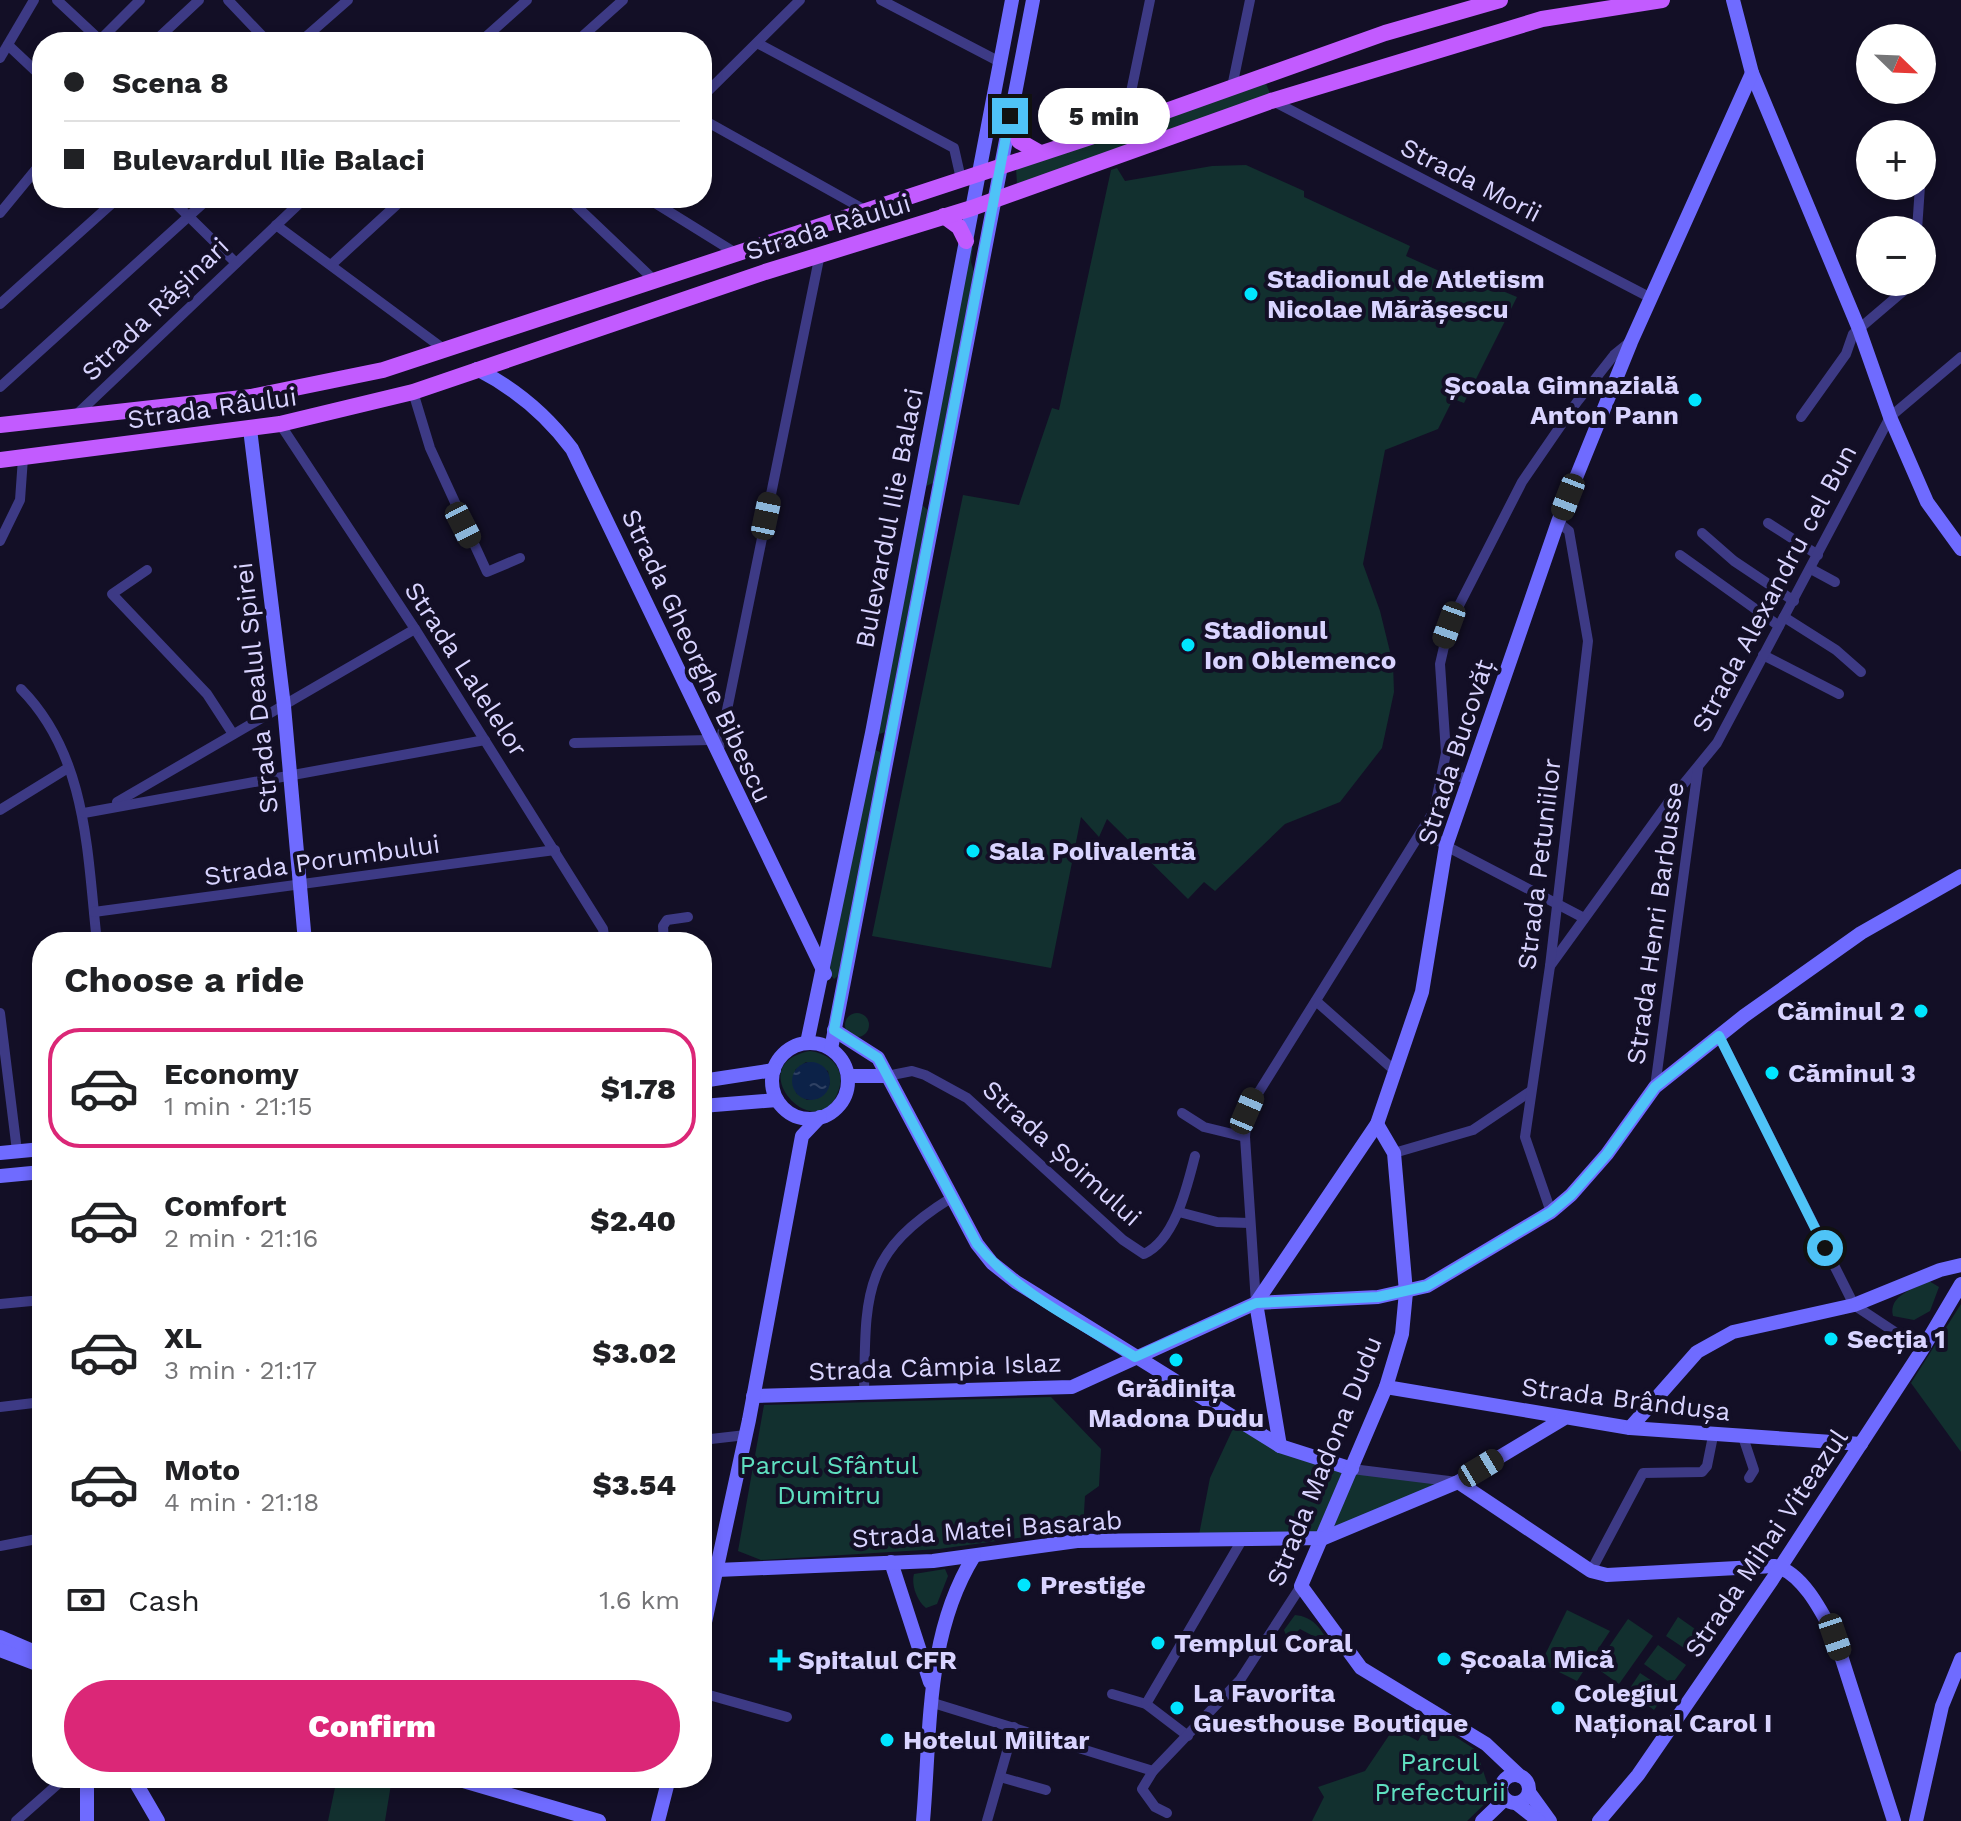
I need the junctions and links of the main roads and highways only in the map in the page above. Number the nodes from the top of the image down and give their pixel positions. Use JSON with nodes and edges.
{"nodes":[{"id":1,"x":1500,"y":0,"type":"edge"},
{"id":2,"x":1662,"y":0,"type":"edge"},
{"id":3,"x":1010,"y":116,"type":"road end"},
{"id":4,"x":1040,"y":153,"type":"junction"},
{"id":5,"x":944,"y":216,"type":"junction"},
{"id":6,"x":966,"y":241,"type":"road end"},
{"id":7,"x":2,"y":421,"type":"edge"},
{"id":8,"x":0,"y":460,"type":"edge"}],
"edges":[{"from":1,"to":4,"type":"main road","name":"Strada Râului"},
{"from":2,"to":5,"type":"main road","name":"Strada Râului"},
{"from":3,"to":4,"type":"main road"},
{"from":4,"to":7,"type":"main road","name":"Strada Râului"},
{"from":5,"to":6,"type":"main road"},
{"from":5,"to":8,"type":"main road","name":"Strada Râului"}]}
